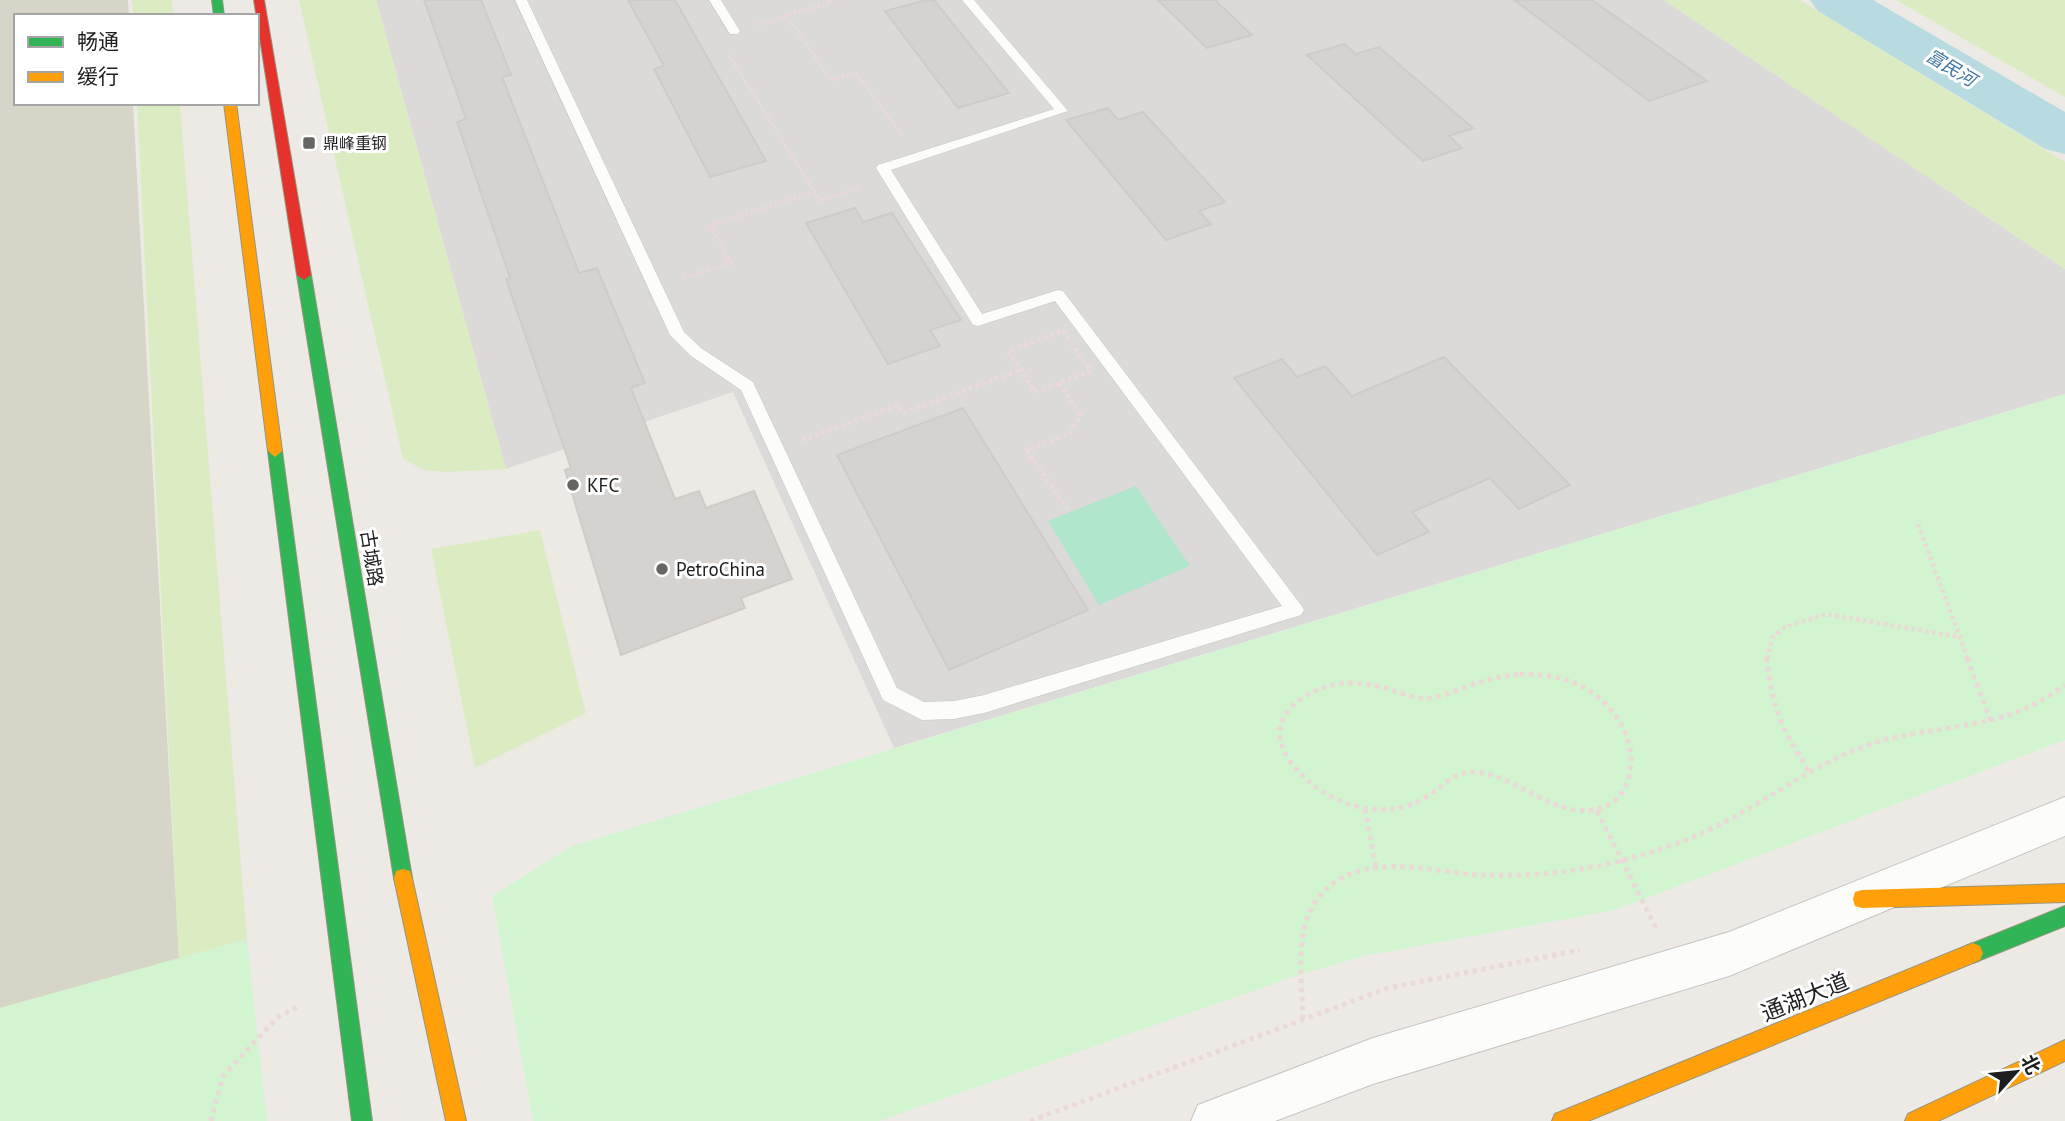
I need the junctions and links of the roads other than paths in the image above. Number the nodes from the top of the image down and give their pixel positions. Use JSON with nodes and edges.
{"nodes":[{"id":1,"x":521,"y":0,"type":"edge"},
{"id":2,"x":715,"y":0,"type":"edge"},
{"id":3,"x":968,"y":0,"type":"edge"},
{"id":4,"x":262,"y":1,"type":"edge"},
{"id":5,"x":734,"y":31,"type":"road end"},
{"id":6,"x":230,"y":105,"type":"edge"},
{"id":7,"x":2065,"y":816,"type":"edge"},
{"id":8,"x":2065,"y":893,"type":"edge"},
{"id":9,"x":1862,"y":899,"type":"junction"},
{"id":10,"x":2065,"y":916,"type":"edge"},
{"id":11,"x":2065,"y":1050,"type":"edge"},
{"id":12,"x":362,"y":1121,"type":"edge"},
{"id":13,"x":456,"y":1121,"type":"edge"},
{"id":14,"x":1214,"y":1121,"type":"edge"},
{"id":15,"x":1562,"y":1121,"type":"edge"},
{"id":16,"x":1915,"y":1121,"type":"edge"}],
"edges":[{"from":1,"to":3,"type":"lane"},
{"from":2,"to":5,"type":"lane"},
{"from":4,"to":13,"type":"main road","name":"古城路"},
{"from":6,"to":12,"type":"main road"},
{"from":7,"to":9,"type":"street"},
{"from":8,"to":9,"type":"main road"},
{"from":9,"to":14,"type":"street"},
{"from":10,"to":15,"type":"main road","name":"通湖大道"},
{"from":11,"to":16,"type":"main road"}]}
